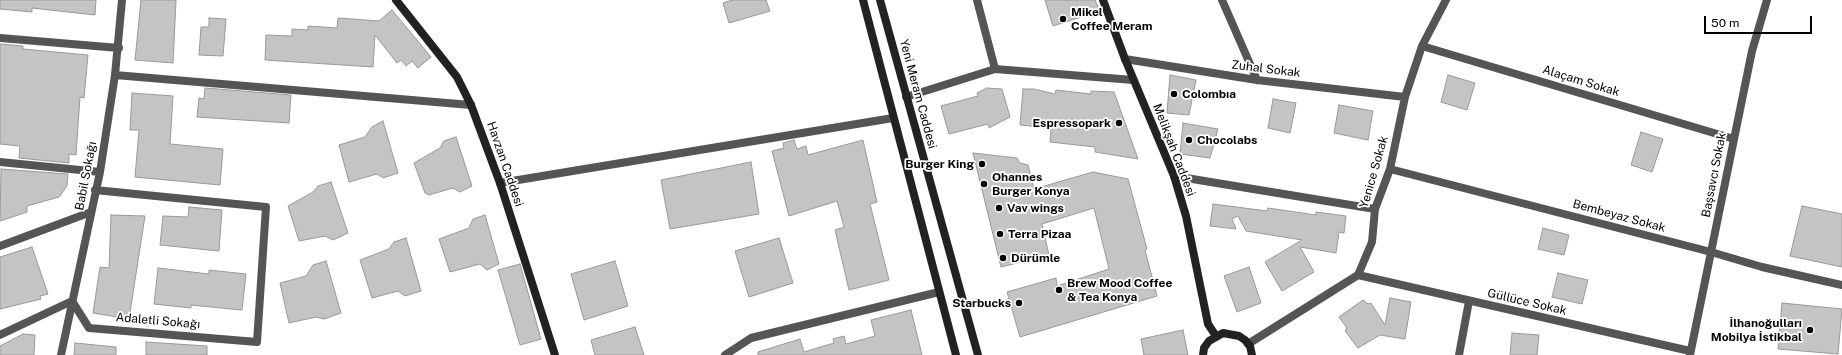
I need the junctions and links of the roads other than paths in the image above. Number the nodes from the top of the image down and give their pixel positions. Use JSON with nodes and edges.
{"nodes":[{"id":1,"x":122,"y":0,"type":"edge"},
{"id":2,"x":396,"y":0,"type":"edge"},
{"id":3,"x":862,"y":0,"type":"edge"},
{"id":4,"x":880,"y":0,"type":"edge"},
{"id":5,"x":977,"y":0,"type":"edge"},
{"id":6,"x":1103,"y":0,"type":"edge"},
{"id":7,"x":1222,"y":0,"type":"edge"},
{"id":8,"x":1446,"y":0,"type":"edge"},
{"id":9,"x":1767,"y":0,"type":"edge"},
{"id":10,"x":0,"y":38,"type":"edge"},
{"id":11,"x":1422,"y":46,"type":"junction"},
{"id":12,"x":118,"y":48,"type":"junction"},
{"id":13,"x":1125,"y":59,"type":"junction"},
{"id":14,"x":994,"y":68,"type":"junction"},
{"id":15,"x":115,"y":75,"type":"junction"},
{"id":16,"x":1133,"y":80,"type":"junction"},
{"id":17,"x":1257,"y":80,"type":"junction"},
{"id":18,"x":906,"y":97,"type":"junction"},
{"id":19,"x":1405,"y":97,"type":"junction"},
{"id":20,"x":471,"y":105,"type":"junction"},
{"id":21,"x":892,"y":118,"type":"junction"},
{"id":22,"x":1734,"y":139,"type":"junction"},
{"id":23,"x":0,"y":162,"type":"edge"},
{"id":24,"x":1390,"y":169,"type":"junction"},
{"id":25,"x":100,"y":172,"type":"junction"},
{"id":26,"x":1174,"y":176,"type":"junction"},
{"id":27,"x":500,"y":183,"type":"junction"},
{"id":28,"x":95,"y":190,"type":"junction"},
{"id":29,"x":1375,"y":209,"type":"junction"},
{"id":30,"x":91,"y":212,"type":"junction"},
{"id":31,"x":0,"y":246,"type":"edge"},
{"id":32,"x":1711,"y":252,"type":"junction"},
{"id":33,"x":1358,"y":275,"type":"junction"},
{"id":34,"x":1842,"y":285,"type":"edge"},
{"id":35,"x":939,"y":292,"type":"junction"},
{"id":36,"x":72,"y":301,"type":"junction"},
{"id":37,"x":1469,"y":301,"type":"junction"},
{"id":38,"x":0,"y":335,"type":"edge"},
{"id":39,"x":1216,"y":336,"type":"junction"},
{"id":40,"x":1248,"y":344,"type":"junction"},
{"id":41,"x":1690,"y":353,"type":"edge"},
{"id":42,"x":61,"y":355,"type":"edge"},
{"id":43,"x":555,"y":355,"type":"edge"},
{"id":44,"x":725,"y":355,"type":"edge"},
{"id":45,"x":956,"y":355,"type":"edge"},
{"id":46,"x":978,"y":355,"type":"edge"},
{"id":47,"x":1202,"y":355,"type":"edge"},
{"id":48,"x":1252,"y":355,"type":"edge"},
{"id":49,"x":1458,"y":355,"type":"edge"}],
"edges":[{"from":1,"to":12,"type":"street","name":"Babil Sokağı"},
{"from":2,"to":20,"type":"street","name":"Havzan Caddesi"},
{"from":3,"to":21,"type":"street"},
{"from":4,"to":18,"type":"street","name":"Yeni Meram Caddesi"},
{"from":5,"to":14,"type":"street"},
{"from":6,"to":13,"type":"street","name":"Melikşah Caddesi"},
{"from":7,"to":17,"type":"street"},
{"from":8,"to":11,"type":"street","name":"Yenice Sokak"},
{"from":9,"to":22,"type":"street","name":"Başsavcı Sokak"},
{"from":10,"to":12,"type":"street"},
{"from":11,"to":19,"type":"street","name":"Yenice Sokak"},
{"from":11,"to":22,"type":"street","name":"Alaçam Sokak"},
{"from":12,"to":15,"type":"street","name":"Babil Sokağı"},
{"from":13,"to":16,"type":"street","name":"Melikşah Caddesi"},
{"from":13,"to":17,"type":"street","name":"Zuhal Sokak"},
{"from":14,"to":16,"type":"street"},
{"from":14,"to":18,"type":"street"},
{"from":15,"to":20,"type":"street"},
{"from":15,"to":25,"type":"street","name":"Babil Sokağı"},
{"from":16,"to":26,"type":"street","name":"Melikşah Caddesi"},
{"from":17,"to":19,"type":"street","name":"Zuhal Sokak"},
{"from":18,"to":46,"type":"street","name":"Yeni Meram Caddesi"},
{"from":19,"to":24,"type":"street","name":"Yenice Sokak"},
{"from":20,"to":27,"type":"street","name":"Havzan Caddesi"},
{"from":21,"to":27,"type":"street"},
{"from":21,"to":35,"type":"street"},
{"from":22,"to":32,"type":"street","name":"Başsavcı Sokak"},
{"from":23,"to":25,"type":"street"},
{"from":24,"to":29,"type":"street","name":"Yenice Sokak"},
{"from":24,"to":32,"type":"street","name":"Bembeyaz Sokak"},
{"from":25,"to":28,"type":"street","name":"Babil Sokağı"},
{"from":26,"to":29,"type":"street"},
{"from":26,"to":39,"type":"street","name":"Melikşah Caddesi"},
{"from":27,"to":43,"type":"street","name":"Havzan Caddesi"},
{"from":28,"to":30,"type":"street","name":"Babil Sokağı"},
{"from":28,"to":36,"type":"street","name":"Adaletli Sokağı"},
{"from":29,"to":33,"type":"street","name":"Yenice Sokak"},
{"from":30,"to":31,"type":"street"},
{"from":30,"to":36,"type":"street","name":"Babil Sokağı"},
{"from":32,"to":34,"type":"street","name":"Bembeyaz Sokak"},
{"from":32,"to":41,"type":"street","name":"Başsavcı Sokak"},
{"from":33,"to":37,"type":"street","name":"Güllüce Sokak"},
{"from":33,"to":40,"type":"street"},
{"from":35,"to":44,"type":"street"},
{"from":35,"to":45,"type":"street"},
{"from":36,"to":38,"type":"street"},
{"from":36,"to":42,"type":"street","name":"Babil Sokağı"},
{"from":37,"to":41,"type":"street","name":"Güllüce Sokak"},
{"from":37,"to":49,"type":"street"},
{"from":39,"to":40,"type":"street"},
{"from":39,"to":47,"type":"street"},
{"from":40,"to":48,"type":"street"}]}
